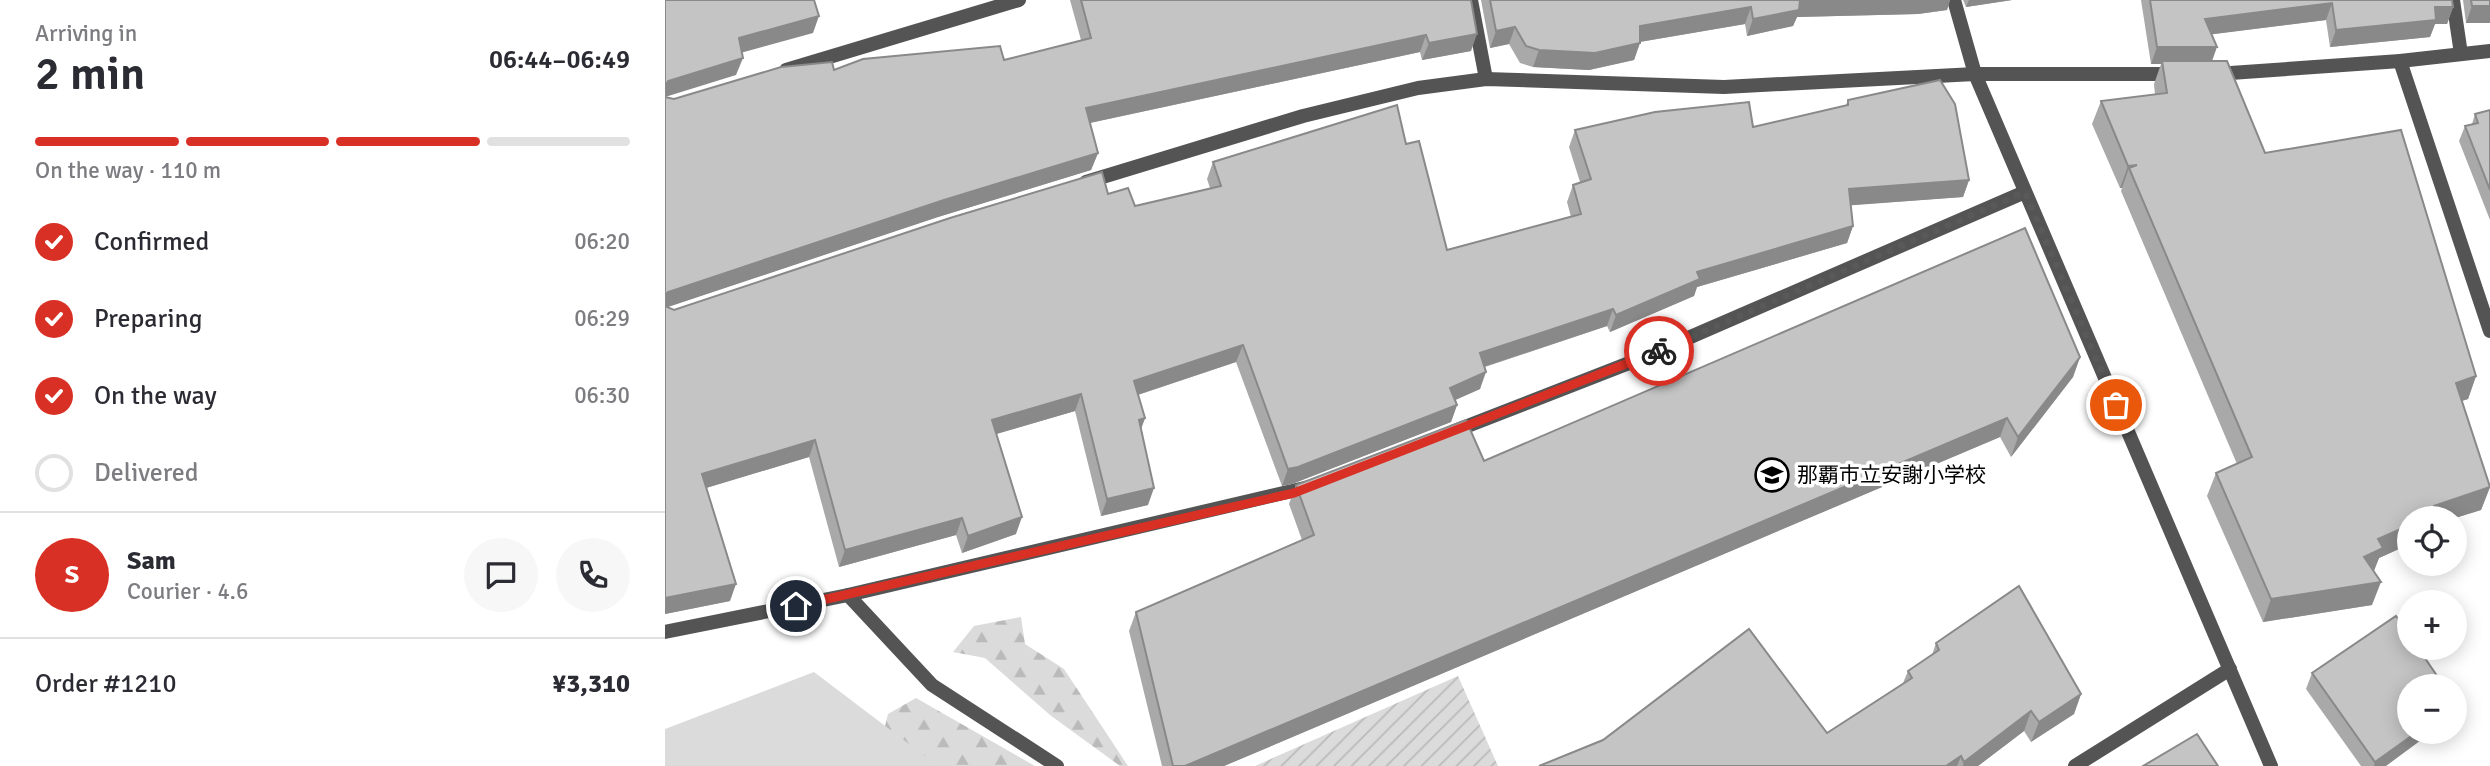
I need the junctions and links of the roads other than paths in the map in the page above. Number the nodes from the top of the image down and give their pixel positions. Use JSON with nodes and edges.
{"nodes":[{"id":1,"x":1019,"y":0,"type":"edge"},
{"id":2,"x":1471,"y":0,"type":"edge"},
{"id":3,"x":1954,"y":0,"type":"edge"},
{"id":4,"x":2453,"y":0,"type":"edge"},
{"id":5,"x":2490,"y":51,"type":"edge"},
{"id":6,"x":2461,"y":54,"type":"junction"},
{"id":7,"x":2400,"y":61,"type":"junction"},
{"id":8,"x":1975,"y":74,"type":"junction"},
{"id":9,"x":768,"y":76,"type":"edge"},
{"id":10,"x":1486,"y":79,"type":"junction"},
{"id":11,"x":1070,"y":187,"type":"edge"},
{"id":12,"x":2025,"y":192,"type":"junction"},
{"id":13,"x":2490,"y":331,"type":"edge"},
{"id":14,"x":1436,"y":438,"type":"edge"},
{"id":15,"x":1320,"y":483,"type":"edge"},
{"id":16,"x":848,"y":595,"type":"junction"},
{"id":17,"x":665,"y":632,"type":"edge"},
{"id":18,"x":2230,"y":669,"type":"junction"},
{"id":19,"x":1057,"y":766,"type":"edge"},
{"id":20,"x":2075,"y":766,"type":"edge"},
{"id":21,"x":2271,"y":766,"type":"edge"}],
"edges":[{"from":1,"to":9,"type":"street"},
{"from":2,"to":10,"type":"street"},
{"from":3,"to":8,"type":"street"},
{"from":4,"to":6,"type":"street"},
{"from":5,"to":6,"type":"street"},
{"from":6,"to":7,"type":"street"},
{"from":7,"to":8,"type":"street"},
{"from":7,"to":13,"type":"street"},
{"from":8,"to":10,"type":"street"},
{"from":8,"to":12,"type":"street"},
{"from":10,"to":11,"type":"street"},
{"from":12,"to":14,"type":"street"},
{"from":12,"to":18,"type":"street"},
{"from":15,"to":16,"type":"street"},
{"from":16,"to":17,"type":"street"},
{"from":16,"to":19,"type":"street"},
{"from":18,"to":20,"type":"street"},
{"from":18,"to":21,"type":"street"}]}
